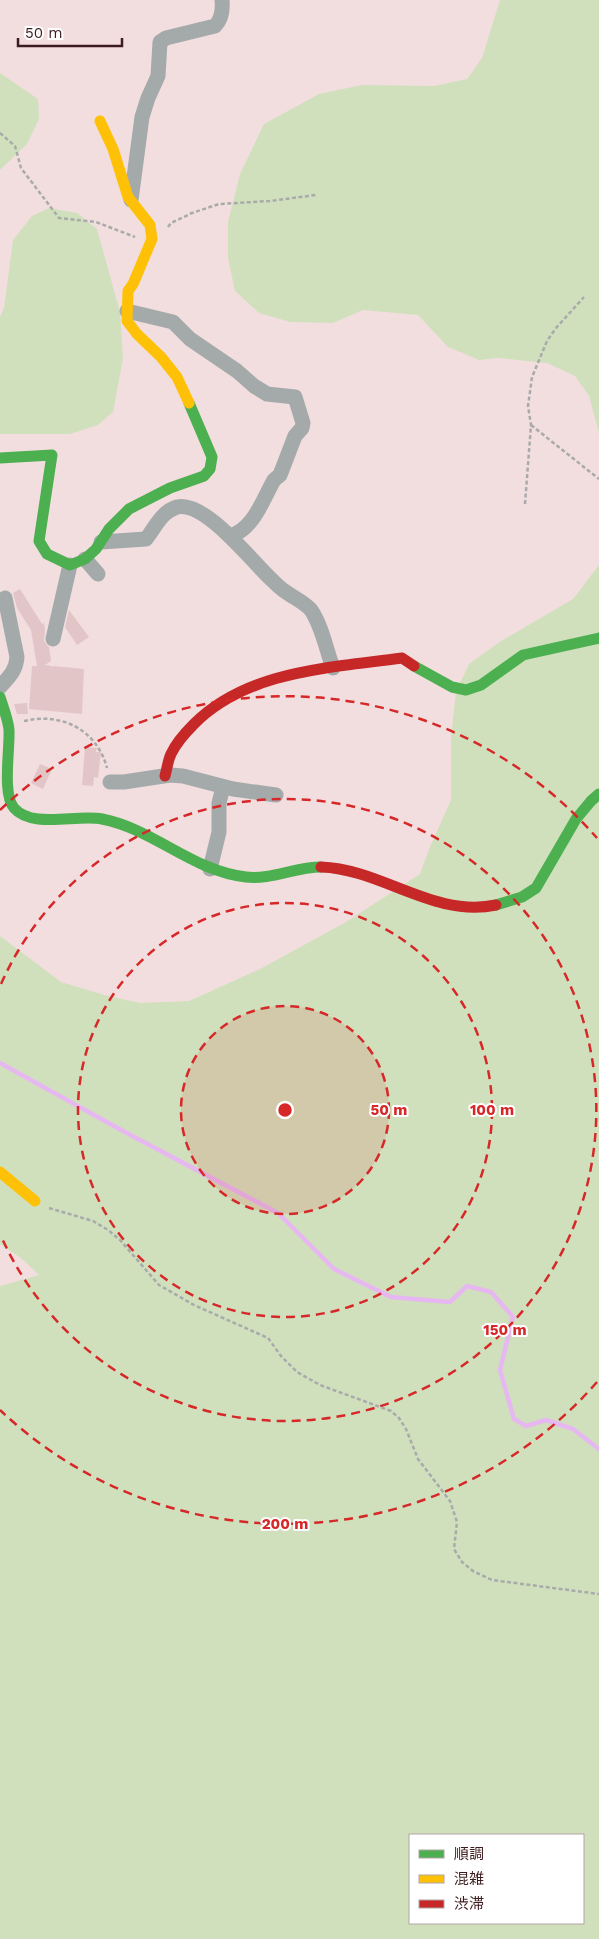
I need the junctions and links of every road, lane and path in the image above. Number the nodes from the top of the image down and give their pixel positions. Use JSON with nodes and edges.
{"nodes":[{"id":1,"x":222,"y":0,"type":"edge"},
{"id":2,"x":100,"y":121,"type":"dead end"},
{"id":3,"x":131,"y":200,"type":"junction"},
{"id":4,"x":584,"y":297,"type":"dead end"},
{"id":5,"x":127,"y":311,"type":"junction"},
{"id":6,"x":531,"y":425,"type":"junction"},
{"id":7,"x":0,"y":458,"type":"edge"},
{"id":8,"x":599,"y":479,"type":"edge"},
{"id":9,"x":525,"y":504,"type":"dead end"},
{"id":10,"x":230,"y":536,"type":"junction"},
{"id":11,"x":101,"y":542,"type":"junction"},
{"id":12,"x":85,"y":559,"type":"junction"},
{"id":13,"x":70,"y":565,"type":"junction"},
{"id":14,"x":98,"y":574,"type":"dead end"},
{"id":15,"x":5,"y":598,"type":"dead end"},
{"id":16,"x":599,"y":638,"type":"edge"},
{"id":17,"x":53,"y":639,"type":"dead end"},
{"id":18,"x":333,"y":668,"type":"junction"},
{"id":19,"x":0,"y":687,"type":"edge"},
{"id":20,"x":0,"y":697,"type":"edge"},
{"id":21,"x":8,"y":724,"type":"junction"},
{"id":22,"x":165,"y":776,"type":"junction"},
{"id":23,"x":110,"y":782,"type":"joint"},
{"id":24,"x":223,"y":787,"type":"junction"},
{"id":25,"x":276,"y":794,"type":"dead end"},
{"id":26,"x":599,"y":794,"type":"edge"},
{"id":27,"x":210,"y":869,"type":"junction"},
{"id":28,"x":0,"y":1172,"type":"edge"},
{"id":29,"x":35,"y":1201,"type":"joint"},
{"id":30,"x":599,"y":1594,"type":"edge"}],
"edges":[{"from":1,"to":3,"type":"street"},
{"from":2,"to":3,"type":"street"},
{"from":3,"to":5,"type":"street"},
{"from":4,"to":6,"type":"path"},
{"from":5,"to":10,"type":"street"},
{"from":5,"to":11,"type":"street"},
{"from":6,"to":8,"type":"path"},
{"from":6,"to":9,"type":"path"},
{"from":7,"to":13,"type":"street"},
{"from":10,"to":11,"type":"street"},
{"from":10,"to":18,"type":"street"},
{"from":11,"to":12,"type":"street"},
{"from":12,"to":13,"type":"street"},
{"from":12,"to":14,"type":"street"},
{"from":13,"to":17,"type":"street"},
{"from":15,"to":19,"type":"street"},
{"from":16,"to":18,"type":"street"},
{"from":18,"to":22,"type":"street"},
{"from":20,"to":21,"type":"street"},
{"from":21,"to":23,"type":"path"},
{"from":21,"to":27,"type":"street"},
{"from":22,"to":23,"type":"street"},
{"from":22,"to":24,"type":"street"},
{"from":24,"to":25,"type":"street"},
{"from":24,"to":27,"type":"street"},
{"from":26,"to":27,"type":"street"},
{"from":28,"to":29,"type":"street"},
{"from":29,"to":30,"type":"path"}]}
